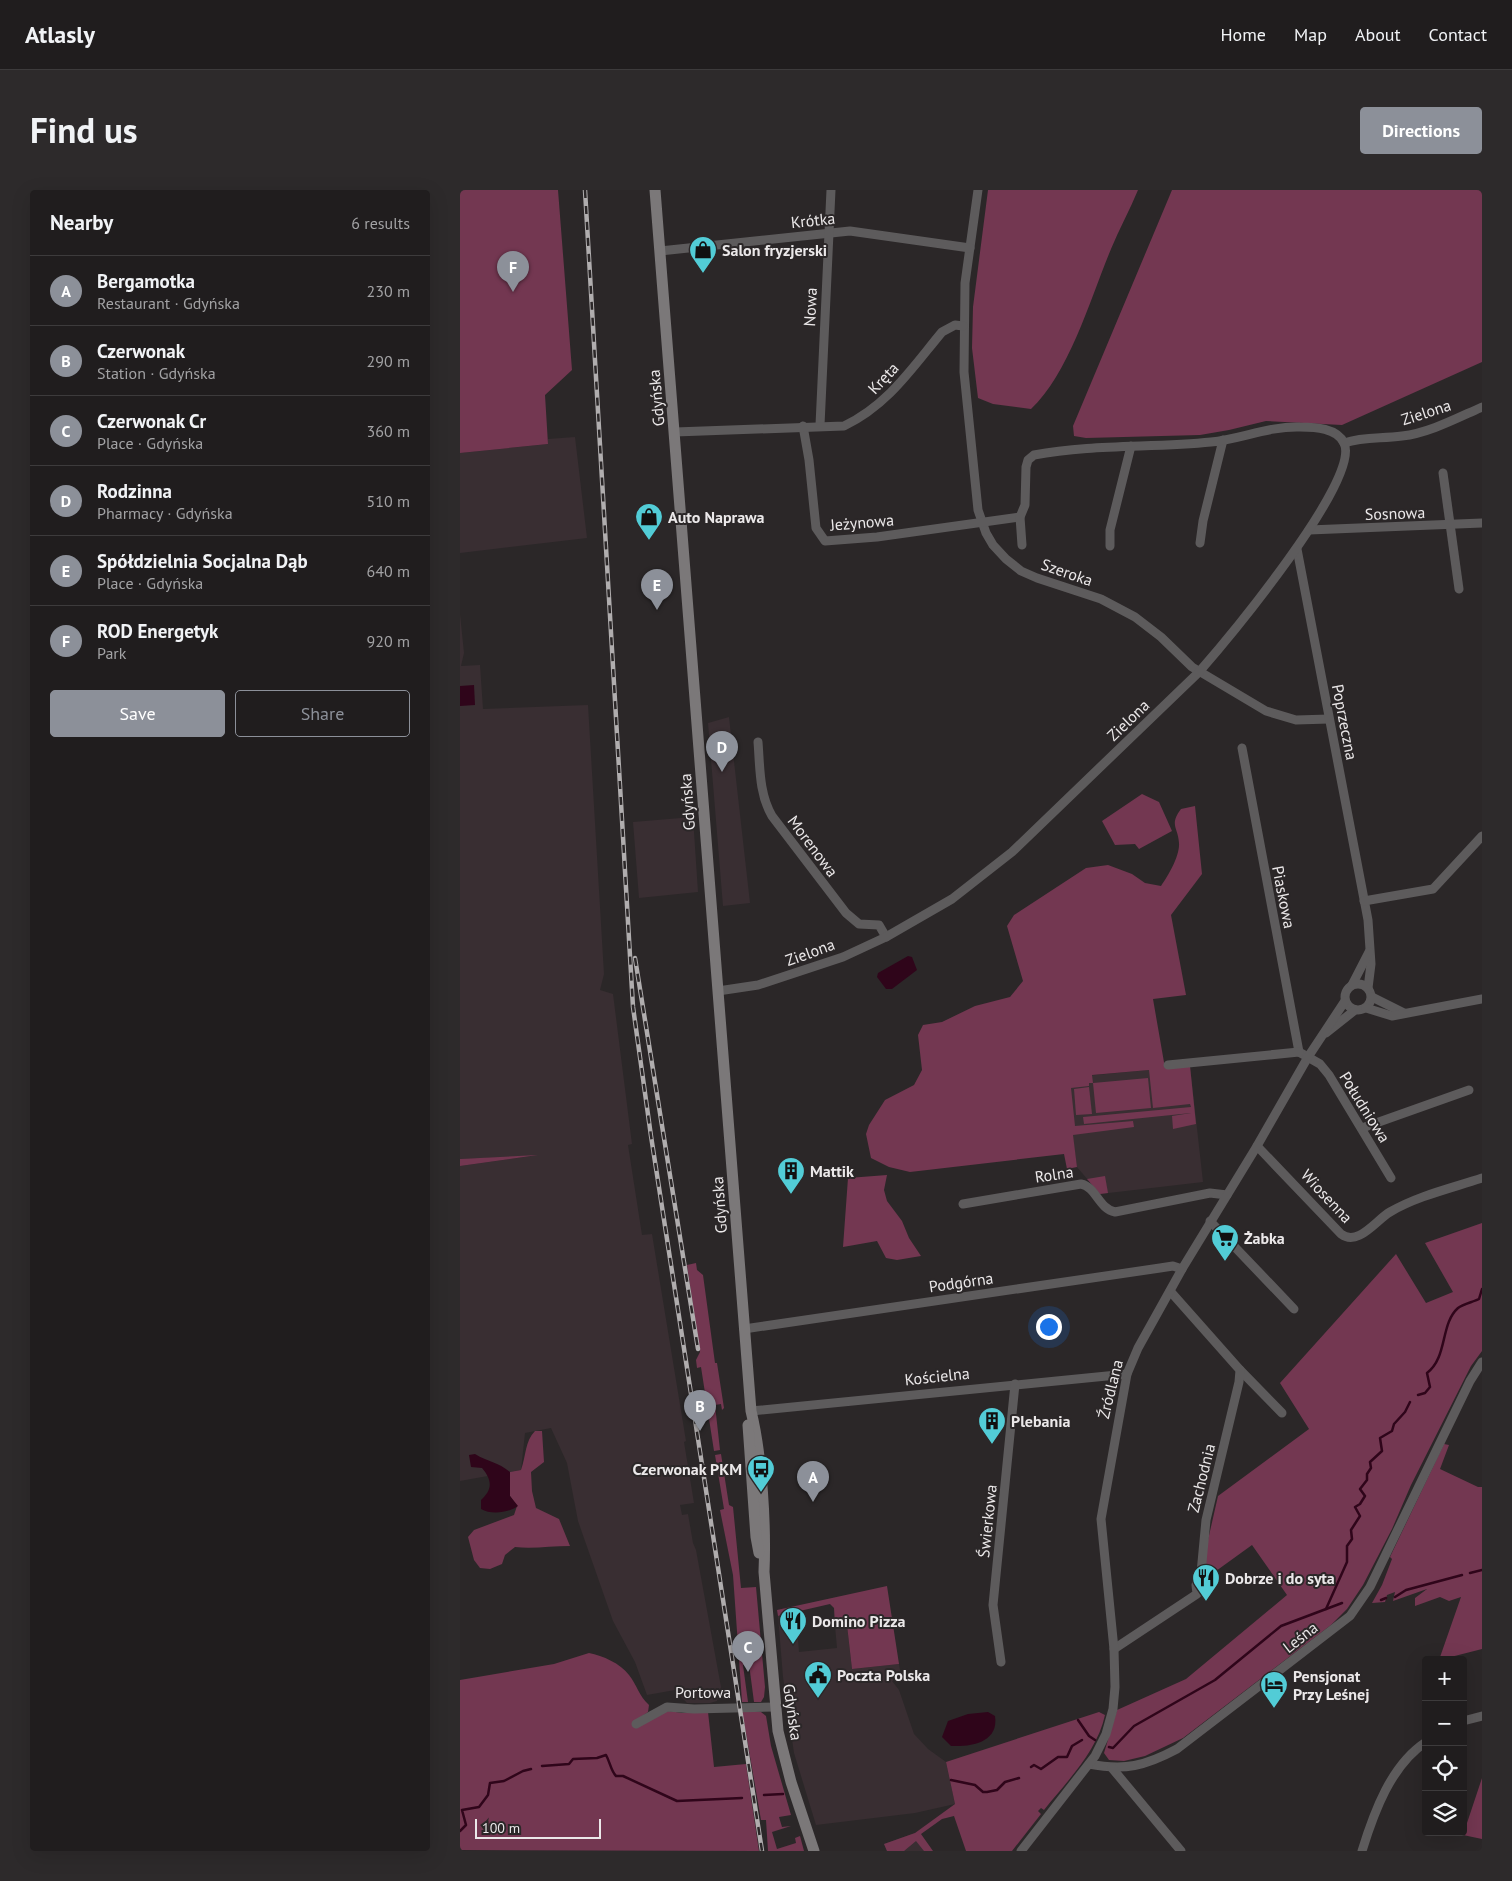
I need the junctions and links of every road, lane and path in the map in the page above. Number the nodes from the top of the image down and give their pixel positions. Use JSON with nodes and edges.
{"nodes":[{"id":1,"x":655,"y":190,"type":"edge"},
{"id":2,"x":831,"y":190,"type":"edge"},
{"id":3,"x":978,"y":190,"type":"edge"},
{"id":4,"x":829,"y":234,"type":"junction"},
{"id":5,"x":970,"y":248,"type":"junction"},
{"id":6,"x":660,"y":251,"type":"junction"},
{"id":7,"x":963,"y":326,"type":"junction"},
{"id":8,"x":1482,"y":407,"type":"edge"},
{"id":9,"x":820,"y":425,"type":"junction"},
{"id":10,"x":803,"y":426,"type":"junction"},
{"id":11,"x":675,"y":432,"type":"junction"},
{"id":12,"x":1222,"y":440,"type":"junction"},
{"id":13,"x":1344,"y":444,"type":"junction"},
{"id":14,"x":1131,"y":446,"type":"junction"},
{"id":15,"x":1443,"y":473,"type":"dead end"},
{"id":16,"x":1020,"y":517,"type":"junction"},
{"id":17,"x":982,"y":523,"type":"junction"},
{"id":18,"x":1482,"y":523,"type":"edge"},
{"id":19,"x":1450,"y":526,"type":"junction"},
{"id":20,"x":1309,"y":530,"type":"junction"},
{"id":21,"x":1200,"y":543,"type":"dead end"},
{"id":22,"x":1022,"y":545,"type":"dead end"},
{"id":23,"x":1110,"y":546,"type":"dead end"},
{"id":24,"x":1297,"y":549,"type":"junction"},
{"id":25,"x":1459,"y":589,"type":"dead end"},
{"id":26,"x":1199,"y":672,"type":"junction"},
{"id":27,"x":1329,"y":719,"type":"junction"},
{"id":28,"x":758,"y":742,"type":"dead end"},
{"id":29,"x":1242,"y":748,"type":"dead end"},
{"id":30,"x":1482,"y":836,"type":"edge"},
{"id":31,"x":1364,"y":901,"type":"junction"},
{"id":32,"x":886,"y":937,"type":"junction"},
{"id":33,"x":1369,"y":952,"type":"junction"},
{"id":34,"x":1352,"y":986,"type":"junction"},
{"id":35,"x":718,"y":991,"type":"junction"},
{"id":36,"x":1370,"y":992,"type":"junction"},
{"id":37,"x":1482,"y":999,"type":"edge"},
{"id":38,"x":1345,"y":1001,"type":"junction"},
{"id":39,"x":1366,"y":1008,"type":"junction"},
{"id":40,"x":1355,"y":1010,"type":"junction"},
{"id":41,"x":1404,"y":1013,"type":"junction"},
{"id":42,"x":1322,"y":1036,"type":"junction"},
{"id":43,"x":1303,"y":1054,"type":"junction"},
{"id":44,"x":1168,"y":1065,"type":"dead end"},
{"id":45,"x":1469,"y":1090,"type":"dead end"},
{"id":46,"x":1362,"y":1128,"type":"junction"},
{"id":47,"x":1258,"y":1146,"type":"junction"},
{"id":48,"x":1391,"y":1178,"type":"dead end"},
{"id":49,"x":1482,"y":1178,"type":"edge"},
{"id":50,"x":1227,"y":1195,"type":"junction"},
{"id":51,"x":963,"y":1204,"type":"dead end"},
{"id":52,"x":1210,"y":1221,"type":"junction"},
{"id":53,"x":1182,"y":1269,"type":"junction"},
{"id":54,"x":1170,"y":1291,"type":"junction"},
{"id":55,"x":1294,"y":1309,"type":"dead end"},
{"id":56,"x":744,"y":1329,"type":"junction"},
{"id":57,"x":1482,"y":1362,"type":"edge"},
{"id":58,"x":1240,"y":1370,"type":"junction"},
{"id":59,"x":1127,"y":1374,"type":"junction"},
{"id":60,"x":1015,"y":1384,"type":"junction"},
{"id":61,"x":751,"y":1411,"type":"junction"},
{"id":62,"x":1282,"y":1412,"type":"dead end"},
{"id":63,"x":1114,"y":1649,"type":"junction"},
{"id":64,"x":1001,"y":1662,"type":"dead end"},
{"id":65,"x":774,"y":1707,"type":"junction"},
{"id":66,"x":1482,"y":1716,"type":"edge"},
{"id":67,"x":1467,"y":1720,"type":"edge"},
{"id":68,"x":636,"y":1724,"type":"dead end"},
{"id":69,"x":1422,"y":1744,"type":"edge"},
{"id":70,"x":1089,"y":1764,"type":"junction"},
{"id":71,"x":1112,"y":1768,"type":"junction"},
{"id":72,"x":814,"y":1851,"type":"edge"},
{"id":73,"x":1021,"y":1851,"type":"edge"},
{"id":74,"x":1181,"y":1851,"type":"edge"},
{"id":75,"x":1362,"y":1851,"type":"edge"}],
"edges":[{"from":1,"to":6,"type":"main road","name":"Gdyńska"},
{"from":2,"to":4,"type":"street","name":"Nowa"},
{"from":3,"to":5,"type":"street"},
{"from":4,"to":5,"type":"street","name":"Krótka"},
{"from":4,"to":6,"type":"street","name":"Krótka"},
{"from":4,"to":9,"type":"street","name":"Nowa"},
{"from":5,"to":7,"type":"street"},
{"from":6,"to":11,"type":"main road","name":"Gdyńska"},
{"from":7,"to":9,"type":"street","name":"Kręta"},
{"from":7,"to":17,"type":"street","name":"Szeroka"},
{"from":8,"to":13,"type":"street","name":"Zielona"},
{"from":9,"to":10,"type":"street","name":"Kręta"},
{"from":10,"to":11,"type":"street","name":"Kręta"},
{"from":10,"to":17,"type":"street","name":"Jeżynowa"},
{"from":11,"to":35,"type":"main road","name":"Gdyńska"},
{"from":12,"to":13,"type":"street"},
{"from":12,"to":14,"type":"street"},
{"from":12,"to":21,"type":"street"},
{"from":13,"to":20,"type":"street","name":"Zielona"},
{"from":14,"to":16,"type":"street"},
{"from":14,"to":23,"type":"street"},
{"from":15,"to":19,"type":"street"},
{"from":16,"to":17,"type":"street","name":"Jeżynowa"},
{"from":16,"to":22,"type":"street"},
{"from":17,"to":26,"type":"street","name":"Szeroka"},
{"from":18,"to":19,"type":"street","name":"Sosnowa"},
{"from":19,"to":20,"type":"street","name":"Sosnowa"},
{"from":19,"to":25,"type":"street"},
{"from":20,"to":24,"type":"street","name":"Zielona"},
{"from":24,"to":26,"type":"street","name":"Zielona"},
{"from":24,"to":27,"type":"street","name":"Poprzeczna"},
{"from":26,"to":27,"type":"street","name":"Szeroka"},
{"from":26,"to":32,"type":"street","name":"Zielona"},
{"from":27,"to":31,"type":"street","name":"Poprzeczna"},
{"from":28,"to":32,"type":"street","name":"Morenowa"},
{"from":29,"to":43,"type":"street","name":"Piaskowa"},
{"from":30,"to":31,"type":"street"},
{"from":31,"to":33,"type":"street","name":"Poprzeczna"},
{"from":32,"to":35,"type":"street","name":"Zielona"},
{"from":33,"to":34,"type":"street"},
{"from":33,"to":36,"type":"street","name":"Poprzeczna"},
{"from":34,"to":36,"type":"street"},
{"from":34,"to":38,"type":"street"},
{"from":35,"to":56,"type":"main road","name":"Gdyńska"},
{"from":36,"to":39,"type":"street"},
{"from":36,"to":41,"type":"street"},
{"from":37,"to":41,"type":"street"},
{"from":38,"to":40,"type":"street"},
{"from":38,"to":42,"type":"street","name":"Źródlana"},
{"from":39,"to":40,"type":"street"},
{"from":39,"to":41,"type":"street"},
{"from":40,"to":42,"type":"street","name":"Źródlana"},
{"from":42,"to":43,"type":"street","name":"Źródlana"},
{"from":43,"to":44,"type":"street"},
{"from":43,"to":46,"type":"street","name":"Południowa"},
{"from":43,"to":47,"type":"street","name":"Źródlana"},
{"from":45,"to":46,"type":"street"},
{"from":46,"to":48,"type":"street","name":"Południowa"},
{"from":47,"to":49,"type":"street","name":"Wiosenna"},
{"from":47,"to":50,"type":"street","name":"Źródlana"},
{"from":50,"to":51,"type":"street","name":"Rolna"},
{"from":50,"to":52,"type":"street","name":"Źródlana"},
{"from":52,"to":53,"type":"street","name":"Źródlana"},
{"from":52,"to":55,"type":"street"},
{"from":53,"to":54,"type":"street","name":"Źródlana"},
{"from":53,"to":56,"type":"street","name":"Podgórna"},
{"from":54,"to":58,"type":"street"},
{"from":54,"to":59,"type":"street","name":"Źródlana"},
{"from":56,"to":61,"type":"main road","name":"Gdyńska"},
{"from":57,"to":71,"type":"street","name":"Leśna"},
{"from":58,"to":62,"type":"street"},
{"from":58,"to":63,"type":"street","name":"Zachodnia"},
{"from":59,"to":60,"type":"street","name":"Kościelna"},
{"from":59,"to":63,"type":"street","name":"Źródlana"},
{"from":60,"to":61,"type":"street","name":"Kościelna"},
{"from":60,"to":64,"type":"street","name":"Świerkowa"},
{"from":61,"to":65,"type":"main road","name":"Gdyńska"},
{"from":63,"to":70,"type":"street","name":"Źródlana"},
{"from":65,"to":68,"type":"street","name":"Portowa"},
{"from":65,"to":72,"type":"main road","name":"Gdyńska"},
{"from":66,"to":67,"type":"street"},
{"from":69,"to":75,"type":"street"},
{"from":70,"to":71,"type":"street","name":"Leśna"},
{"from":70,"to":73,"type":"street"},
{"from":71,"to":74,"type":"street"}]}
